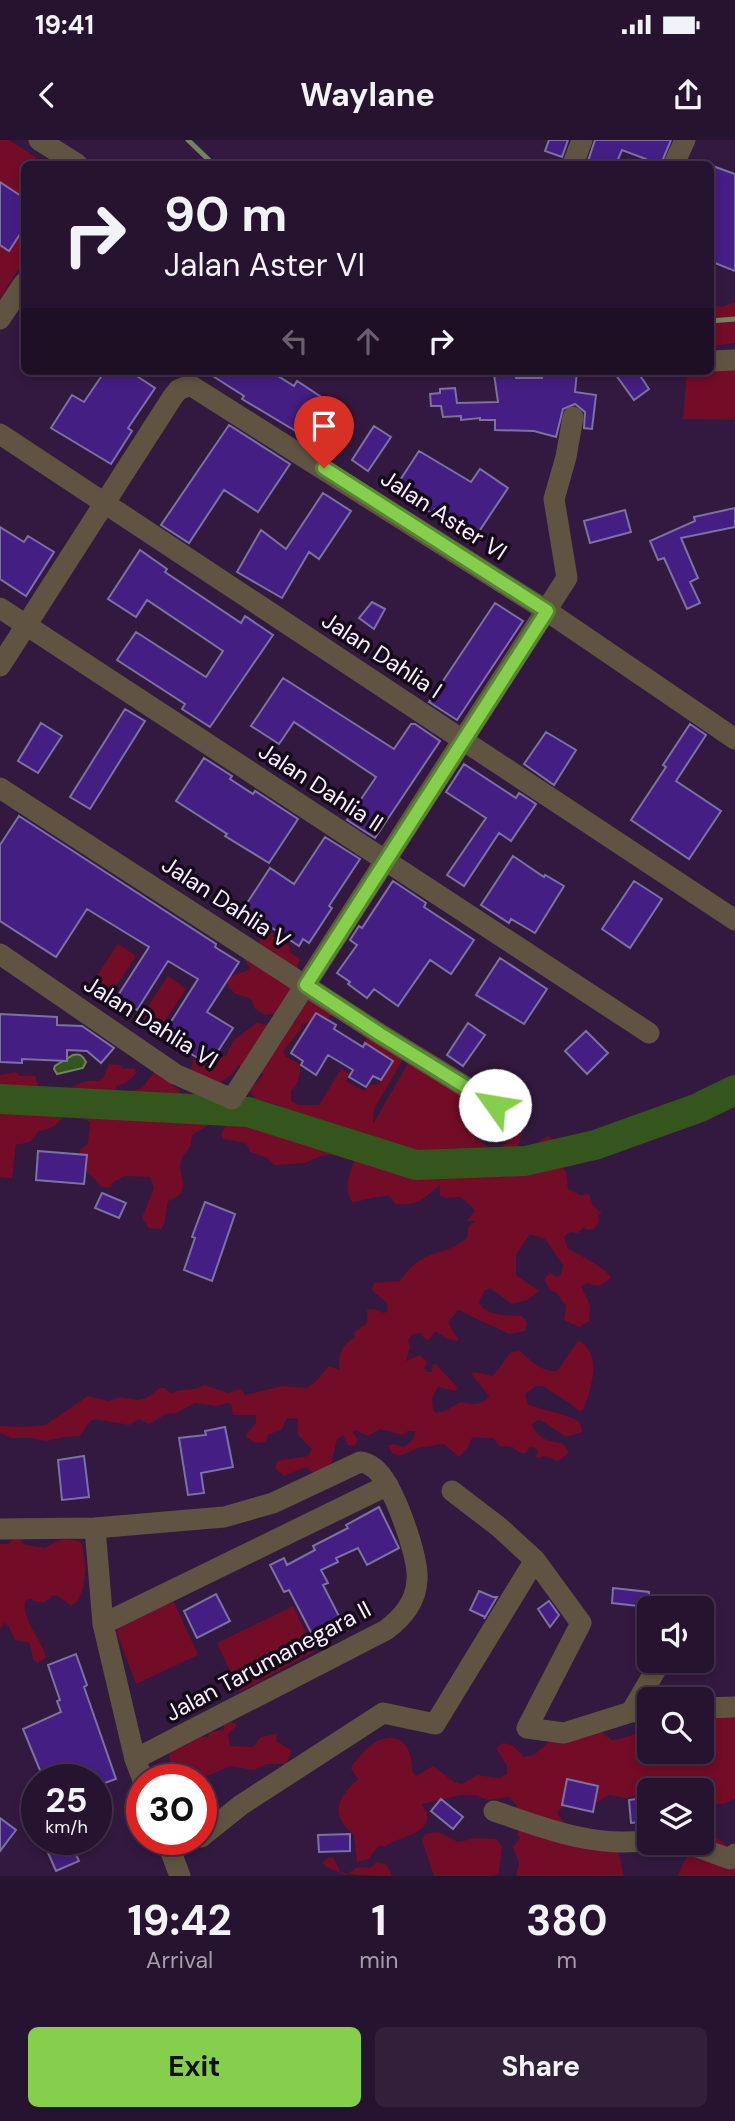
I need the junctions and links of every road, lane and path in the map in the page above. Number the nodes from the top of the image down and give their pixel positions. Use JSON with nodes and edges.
{"nodes":[{"id":1,"x":39,"y":140,"type":"edge"},
{"id":2,"x":582,"y":140,"type":"edge"},
{"id":3,"x":685,"y":140,"type":"edge"},
{"id":4,"x":72,"y":161,"type":"edge"},
{"id":5,"x":574,"y":161,"type":"edge"},
{"id":6,"x":675,"y":161,"type":"edge"},
{"id":7,"x":21,"y":288,"type":"edge"},
{"id":8,"x":0,"y":319,"type":"edge"},
{"id":9,"x":735,"y":360,"type":"edge"},
{"id":10,"x":714,"y":361,"type":"edge"},
{"id":11,"x":573,"y":417,"type":"dead end"},
{"id":12,"x":0,"y":434,"type":"edge"},
{"id":13,"x":105,"y":503,"type":"junction"},
{"id":14,"x":0,"y":608,"type":"edge"},
{"id":15,"x":547,"y":611,"type":"junction"},
{"id":16,"x":26,"y":625,"type":"junction"},
{"id":17,"x":0,"y":666,"type":"edge"},
{"id":18,"x":735,"y":738,"type":"edge"},
{"id":19,"x":463,"y":741,"type":"junction"},
{"id":20,"x":0,"y":788,"type":"edge"},
{"id":21,"x":386,"y":861,"type":"junction"},
{"id":22,"x":735,"y":920,"type":"edge"},
{"id":23,"x":0,"y":954,"type":"edge"},
{"id":24,"x":306,"y":985,"type":"junction"},
{"id":25,"x":649,"y":1033,"type":"dead end"},
{"id":26,"x":495,"y":1105,"type":"dead end"},
{"id":27,"x":388,"y":1485,"type":"junction"},
{"id":28,"x":452,"y":1491,"type":"dead end"},
{"id":29,"x":95,"y":1528,"type":"junction"},
{"id":30,"x":0,"y":1529,"type":"edge"},
{"id":31,"x":535,"y":1560,"type":"junction"},
{"id":32,"x":103,"y":1624,"type":"junction"},
{"id":33,"x":735,"y":1707,"type":"edge"},
{"id":34,"x":714,"y":1708,"type":"edge"},
{"id":35,"x":637,"y":1712,"type":"edge"},
{"id":36,"x":135,"y":1759,"type":"junction"},
{"id":37,"x":137,"y":1764,"type":"edge"},
{"id":38,"x":494,"y":1811,"type":"dead end"},
{"id":39,"x":217,"y":1824,"type":"edge"},
{"id":40,"x":637,"y":1842,"type":"edge"},
{"id":41,"x":714,"y":1854,"type":"edge"},
{"id":42,"x":735,"y":1854,"type":"edge"},
{"id":43,"x":188,"y":1855,"type":"edge"},
{"id":44,"x":178,"y":1870,"type":"edge"}],
"edges":[{"from":1,"to":4,"type":"street"},
{"from":2,"to":5,"type":"street"},
{"from":3,"to":6,"type":"street"},
{"from":7,"to":8,"type":"street"},
{"from":9,"to":10,"type":"street"},
{"from":11,"to":15,"type":"street"},
{"from":12,"to":13,"type":"street","name":"Jalan Dahlia I"},
{"from":13,"to":15,"type":"street","name":"Jalan Aster VI"},
{"from":13,"to":16,"type":"street"},
{"from":13,"to":19,"type":"street","name":"Jalan Dahlia I"},
{"from":14,"to":16,"type":"street","name":"Jalan Dahlia II"},
{"from":15,"to":18,"type":"street","name":"Jalan Aster VI"},
{"from":15,"to":19,"type":"street"},
{"from":16,"to":17,"type":"street"},
{"from":16,"to":21,"type":"street","name":"Jalan Dahlia II"},
{"from":19,"to":21,"type":"street"},
{"from":19,"to":22,"type":"street","name":"Jalan Dahlia I"},
{"from":20,"to":24,"type":"street","name":"Jalan Dahlia V"},
{"from":21,"to":24,"type":"street"},
{"from":21,"to":25,"type":"street","name":"Jalan Dahlia II"},
{"from":23,"to":24,"type":"street","name":"Jalan Dahlia VI"},
{"from":24,"to":26,"type":"street","name":"Jalan Dahlia V"},
{"from":27,"to":29,"type":"street"},
{"from":27,"to":32,"type":"street"},
{"from":27,"to":36,"type":"street","name":"Jalan Tarumanegara II"},
{"from":28,"to":31,"type":"street"},
{"from":29,"to":30,"type":"street"},
{"from":29,"to":32,"type":"street"},
{"from":31,"to":35,"type":"street"},
{"from":31,"to":39,"type":"street"},
{"from":32,"to":36,"type":"street"},
{"from":33,"to":34,"type":"street"},
{"from":36,"to":37,"type":"street"},
{"from":38,"to":40,"type":"street"},
{"from":41,"to":42,"type":"street"},
{"from":43,"to":44,"type":"street"}]}
